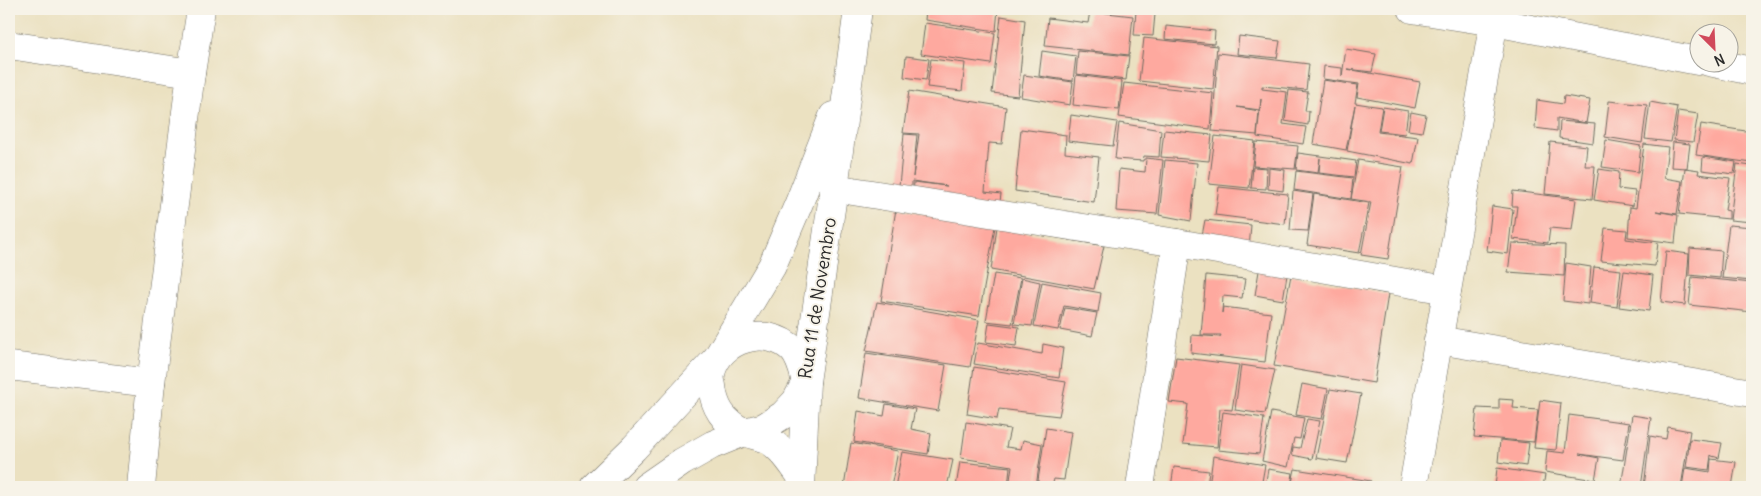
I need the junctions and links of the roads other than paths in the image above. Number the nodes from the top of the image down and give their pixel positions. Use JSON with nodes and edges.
{"nodes":[{"id":1,"x":201,"y":9,"type":"edge"},
{"id":2,"x":858,"y":9,"type":"edge"},
{"id":3,"x":1412,"y":9,"type":"edge"},
{"id":4,"x":1495,"y":15,"type":"edge"},
{"id":5,"x":9,"y":46,"type":"edge"},
{"id":6,"x":1688,"y":58,"type":"edge"},
{"id":7,"x":1738,"y":68,"type":"edge"},
{"id":8,"x":1752,"y":71,"type":"edge"},
{"id":9,"x":191,"y":72,"type":"junction"},
{"id":10,"x":848,"y":80,"type":"junction"},
{"id":11,"x":834,"y":188,"type":"junction"},
{"id":12,"x":1177,"y":243,"type":"junction"},
{"id":13,"x":1446,"y":290,"type":"junction"},
{"id":14,"x":1438,"y":340,"type":"junction"},
{"id":15,"x":717,"y":358,"type":"junction"},
{"id":16,"x":9,"y":366,"type":"edge"},
{"id":17,"x":806,"y":382,"type":"junction"},
{"id":18,"x":151,"y":383,"type":"junction"},
{"id":19,"x":1752,"y":393,"type":"edge"},
{"id":20,"x":744,"y":432,"type":"junction"},
{"id":21,"x":801,"y":482,"type":"edge"},
{"id":22,"x":141,"y":487,"type":"edge"},
{"id":23,"x":594,"y":487,"type":"edge"},
{"id":24,"x":646,"y":487,"type":"edge"},
{"id":25,"x":1140,"y":487,"type":"edge"},
{"id":26,"x":1413,"y":487,"type":"edge"}],
"edges":[{"from":1,"to":9,"type":"street"},
{"from":2,"to":10,"type":"street","name":"Rua 11 de Novembro"},
{"from":3,"to":4,"type":"street"},
{"from":4,"to":6,"type":"street"},
{"from":4,"to":13,"type":"street"},
{"from":5,"to":9,"type":"street"},
{"from":7,"to":8,"type":"street"},
{"from":9,"to":18,"type":"street"},
{"from":10,"to":11,"type":"street","name":"Rua 11 de Novembro"},
{"from":10,"to":15,"type":"street","name":"Rua 11 de Novembro"},
{"from":11,"to":12,"type":"street"},
{"from":11,"to":17,"type":"street","name":"Rua 11 de Novembro"},
{"from":12,"to":13,"type":"street"},
{"from":12,"to":25,"type":"street"},
{"from":13,"to":14,"type":"street"},
{"from":14,"to":19,"type":"street"},
{"from":14,"to":26,"type":"street"},
{"from":15,"to":17,"type":"street"},
{"from":15,"to":20,"type":"street"},
{"from":15,"to":23,"type":"street","name":"Rua 11 de Novembro"},
{"from":16,"to":18,"type":"street"},
{"from":17,"to":20,"type":"street","name":"Rua 11 de Novembro"},
{"from":17,"to":21,"type":"street"},
{"from":18,"to":22,"type":"street"},
{"from":20,"to":21,"type":"street"},
{"from":20,"to":24,"type":"street","name":"Rua 11 de Novembro"}]}
